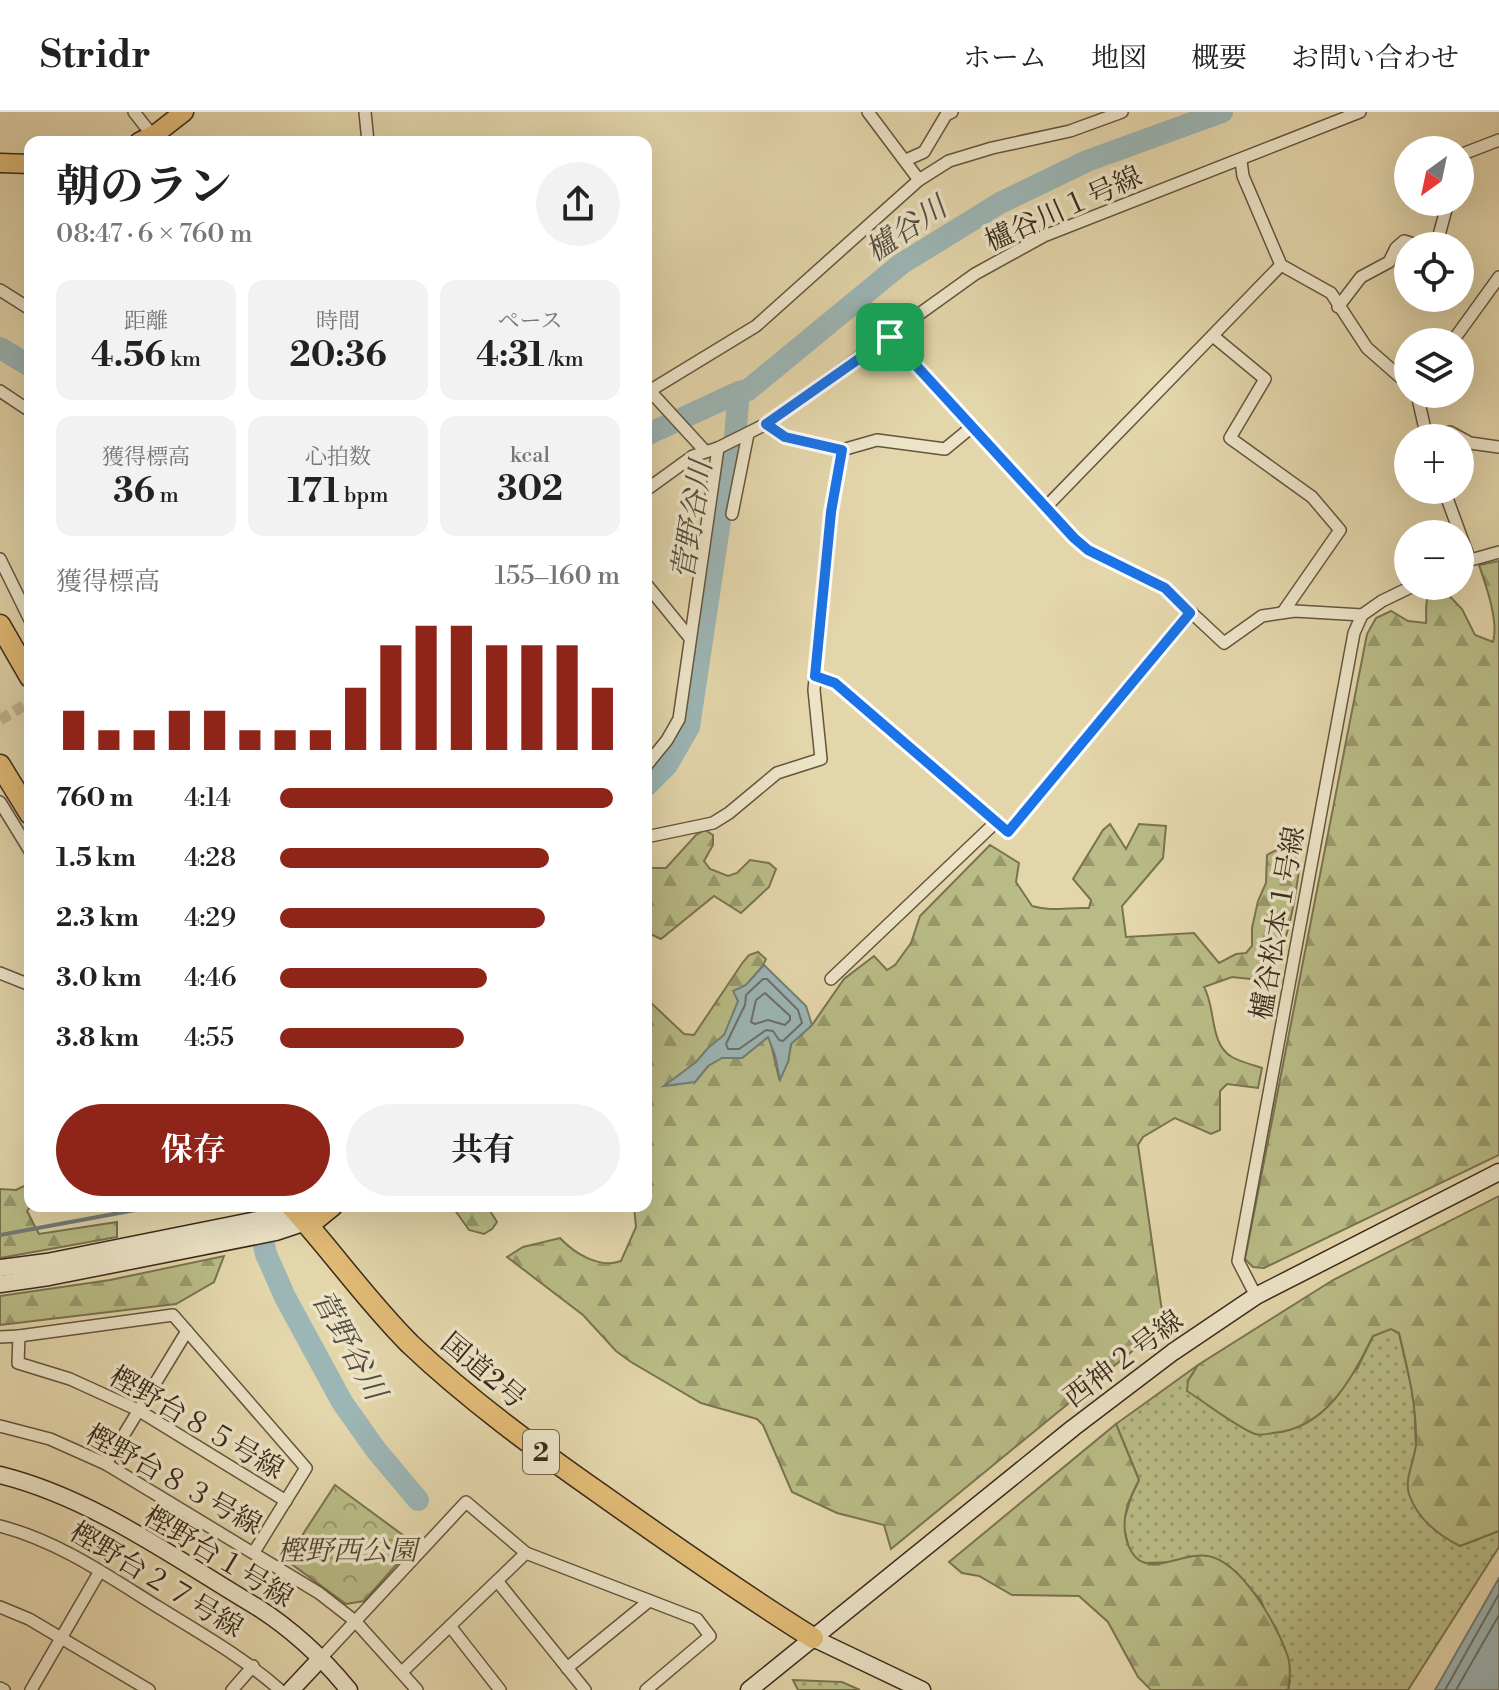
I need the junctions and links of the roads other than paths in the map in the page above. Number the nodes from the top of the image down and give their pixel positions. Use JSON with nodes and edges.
{"nodes":[{"id":1,"x":134,"y":112,"type":"edge"},
{"id":2,"x":184,"y":112,"type":"edge"},
{"id":3,"x":365,"y":112,"type":"edge"},
{"id":4,"x":868,"y":112,"type":"edge"},
{"id":5,"x":952,"y":112,"type":"edge"},
{"id":6,"x":1122,"y":112,"type":"edge"},
{"id":7,"x":1360,"y":112,"type":"edge"},
{"id":8,"x":152,"y":136,"type":"edge"},
{"id":9,"x":156,"y":136,"type":"edge"},
{"id":10,"x":367,"y":136,"type":"edge"},
{"id":11,"x":1499,"y":140,"type":"edge"},
{"id":12,"x":1474,"y":150,"type":"edge"},
{"id":13,"x":906,"y":160,"type":"junction"},
{"id":14,"x":1241,"y":161,"type":"junction"},
{"id":15,"x":0,"y":163,"type":"edge"},
{"id":16,"x":24,"y":164,"type":"edge"},
{"id":17,"x":919,"y":180,"type":"junction"},
{"id":18,"x":1394,"y":252,"type":"edge"},
{"id":19,"x":1281,"y":265,"type":"junction"},
{"id":20,"x":1499,"y":277,"type":"edge"},
{"id":21,"x":0,"y":290,"type":"edge"},
{"id":22,"x":24,"y":305,"type":"edge"},
{"id":23,"x":1338,"y":307,"type":"junction"},
{"id":24,"x":1462,"y":328,"type":"edge"},
{"id":25,"x":1213,"y":336,"type":"junction"},
{"id":26,"x":890,"y":337,"type":"junction"},
{"id":27,"x":1394,"y":372,"type":"edge"},
{"id":28,"x":652,"y":390,"type":"edge"},
{"id":29,"x":0,"y":391,"type":"edge"},
{"id":30,"x":652,"y":396,"type":"edge"},
{"id":31,"x":24,"y":407,"type":"edge"},
{"id":32,"x":766,"y":424,"type":"junction"},
{"id":33,"x":973,"y":426,"type":"junction"},
{"id":34,"x":748,"y":434,"type":"junction"},
{"id":35,"x":1474,"y":444,"type":"edge"},
{"id":36,"x":1499,"y":447,"type":"edge"},
{"id":37,"x":718,"y":448,"type":"junction"},
{"id":38,"x":842,"y":450,"type":"junction"},
{"id":39,"x":705,"y":451,"type":"junction"},
{"id":40,"x":652,"y":486,"type":"edge"},
{"id":41,"x":1046,"y":507,"type":"junction"},
{"id":42,"x":732,"y":514,"type":"dead end"},
{"id":43,"x":1499,"y":552,"type":"edge"},
{"id":44,"x":0,"y":559,"type":"edge"},
{"id":45,"x":1474,"y":559,"type":"edge"},
{"id":46,"x":652,"y":591,"type":"edge"},
{"id":47,"x":1394,"y":595,"type":"edge"},
{"id":48,"x":24,"y":608,"type":"edge"},
{"id":49,"x":1283,"y":612,"type":"junction"},
{"id":50,"x":1190,"y":613,"type":"junction"},
{"id":51,"x":1362,"y":615,"type":"junction"},
{"id":52,"x":0,"y":625,"type":"edge"},
{"id":53,"x":690,"y":638,"type":"junction"},
{"id":54,"x":24,"y":667,"type":"edge"},
{"id":55,"x":815,"y":676,"type":"junction"},
{"id":56,"x":652,"y":759,"type":"edge"},
{"id":57,"x":0,"y":765,"type":"edge"},
{"id":58,"x":0,"y":802,"type":"edge"},
{"id":59,"x":24,"y":804,"type":"edge"},
{"id":60,"x":996,"y":822,"type":"junction"},
{"id":61,"x":652,"y":836,"type":"edge"},
{"id":62,"x":24,"y":841,"type":"edge"},
{"id":63,"x":0,"y":973,"type":"edge"},
{"id":64,"x":831,"y":979,"type":"dead end"},
{"id":65,"x":24,"y":983,"type":"edge"},
{"id":66,"x":1499,"y":1172,"type":"edge"},
{"id":67,"x":297,"y":1212,"type":"edge"},
{"id":68,"x":325,"y":1212,"type":"edge"},
{"id":69,"x":306,"y":1222,"type":"junction"},
{"id":70,"x":244,"y":1231,"type":"junction"},
{"id":71,"x":0,"y":1268,"type":"edge"},
{"id":72,"x":0,"y":1284,"type":"edge"},
{"id":73,"x":1256,"y":1296,"type":"junction"},
{"id":74,"x":187,"y":1331,"type":"junction"},
{"id":75,"x":19,"y":1336,"type":"junction"},
{"id":76,"x":0,"y":1337,"type":"edge"},
{"id":77,"x":138,"y":1410,"type":"junction"},
{"id":78,"x":0,"y":1426,"type":"edge"},
{"id":79,"x":106,"y":1464,"type":"junction"},
{"id":80,"x":0,"y":1475,"type":"edge"},
{"id":81,"x":286,"y":1501,"type":"junction"},
{"id":82,"x":0,"y":1526,"type":"edge"},
{"id":83,"x":254,"y":1552,"type":"junction"},
{"id":84,"x":526,"y":1553,"type":"junction"},
{"id":85,"x":100,"y":1571,"type":"junction"},
{"id":86,"x":498,"y":1582,"type":"junction"},
{"id":87,"x":649,"y":1601,"type":"junction"},
{"id":88,"x":0,"y":1607,"type":"edge"},
{"id":89,"x":355,"y":1621,"type":"junction"},
{"id":90,"x":450,"y":1626,"type":"junction"},
{"id":91,"x":62,"y":1638,"type":"junction"},
{"id":92,"x":813,"y":1638,"type":"junction"},
{"id":93,"x":322,"y":1657,"type":"junction"},
{"id":94,"x":253,"y":1666,"type":"junction"},
{"id":95,"x":567,"y":1668,"type":"junction"},
{"id":96,"x":402,"y":1672,"type":"junction"},
{"id":97,"x":31,"y":1690,"type":"edge"},
{"id":98,"x":149,"y":1690,"type":"edge"},
{"id":99,"x":232,"y":1690,"type":"edge"},
{"id":100,"x":280,"y":1690,"type":"edge"},
{"id":101,"x":291,"y":1690,"type":"edge"},
{"id":102,"x":349,"y":1690,"type":"edge"},
{"id":103,"x":417,"y":1690,"type":"edge"},
{"id":104,"x":500,"y":1690,"type":"edge"},
{"id":105,"x":585,"y":1690,"type":"edge"},
{"id":106,"x":646,"y":1690,"type":"edge"},
{"id":107,"x":749,"y":1690,"type":"edge"},
{"id":108,"x":922,"y":1690,"type":"edge"}],
"edges":[{"from":1,"to":8,"type":"street"},
{"from":2,"to":9,"type":"main road"},
{"from":3,"to":10,"type":"street"},
{"from":4,"to":13,"type":"street"},
{"from":5,"to":13,"type":"street"},
{"from":6,"to":17,"type":"street"},
{"from":7,"to":14,"type":"street","name":"櫨谷川１号線"},
{"from":11,"to":12,"type":"street"},
{"from":13,"to":17,"type":"street"},
{"from":14,"to":19,"type":"street"},
{"from":14,"to":26,"type":"street","name":"櫨谷川１号線"},
{"from":15,"to":16,"type":"main road"},
{"from":17,"to":28,"type":"street"},
{"from":18,"to":23,"type":"street"},
{"from":19,"to":23,"type":"street"},
{"from":19,"to":25,"type":"street"},
{"from":20,"to":24,"type":"street"},
{"from":21,"to":22,"type":"street"},
{"from":23,"to":27,"type":"street"},
{"from":25,"to":41,"type":"street"},
{"from":25,"to":49,"type":"street"},
{"from":26,"to":32,"type":"street","name":"櫨谷川１号線"},
{"from":26,"to":33,"type":"street"},
{"from":29,"to":31,"type":"street"},
{"from":30,"to":39,"type":"street"},
{"from":32,"to":34,"type":"street","name":"櫨谷川１号線"},
{"from":32,"to":38,"type":"street"},
{"from":33,"to":38,"type":"street"},
{"from":33,"to":41,"type":"street"},
{"from":34,"to":37,"type":"street","name":"櫨谷川１号線"},
{"from":34,"to":42,"type":"street"},
{"from":35,"to":36,"type":"street"},
{"from":37,"to":39,"type":"street","name":"櫨谷川１号線"},
{"from":37,"to":53,"type":"street"},
{"from":38,"to":55,"type":"street"},
{"from":39,"to":40,"type":"street","name":"櫨谷川１号線"},
{"from":41,"to":50,"type":"street"},
{"from":43,"to":45,"type":"street"},
{"from":44,"to":48,"type":"street"},
{"from":46,"to":53,"type":"street"},
{"from":47,"to":51,"type":"street"},
{"from":49,"to":50,"type":"street"},
{"from":49,"to":51,"type":"street"},
{"from":50,"to":60,"type":"street"},
{"from":51,"to":73,"type":"street","name":"櫨谷松本１号線"},
{"from":52,"to":54,"type":"highway"},
{"from":53,"to":56,"type":"street"},
{"from":55,"to":60,"type":"street"},
{"from":55,"to":61,"type":"street"},
{"from":57,"to":59,"type":"highway"},
{"from":58,"to":62,"type":"street"},
{"from":60,"to":64,"type":"street"},
{"from":63,"to":65,"type":"street"},
{"from":66,"to":73,"type":"street","name":"西神２号線"},
{"from":67,"to":69,"type":"highway","name":"国道2号","number":"2"},
{"from":68,"to":69,"type":"highway"},
{"from":69,"to":70,"type":"street"},
{"from":69,"to":92,"type":"highway","name":"国道2号","number":"2"},
{"from":70,"to":71,"type":"street"},
{"from":70,"to":72,"type":"street"},
{"from":73,"to":92,"type":"street","name":"西神２号線"},
{"from":74,"to":75,"type":"street"},
{"from":74,"to":77,"type":"street"},
{"from":74,"to":81,"type":"street"},
{"from":75,"to":76,"type":"street"},
{"from":75,"to":77,"type":"street","name":"樫野台８５号線"},
{"from":77,"to":79,"type":"street"},
{"from":77,"to":81,"type":"street","name":"樫野台８５号線"},
{"from":78,"to":79,"type":"street","name":"樫野台８３号線"},
{"from":79,"to":83,"type":"street","name":"樫野台８３号線"},
{"from":80,"to":93,"type":"street","name":"樫野台１号線"},
{"from":81,"to":83,"type":"street"},
{"from":82,"to":85,"type":"street","name":"樫野台２７号線"},
{"from":83,"to":89,"type":"street","name":"樫野台８３号線"},
{"from":84,"to":86,"type":"street"},
{"from":84,"to":87,"type":"street"},
{"from":84,"to":89,"type":"street"},
{"from":85,"to":91,"type":"street"},
{"from":85,"to":94,"type":"street","name":"樫野台２７号線"},
{"from":86,"to":90,"type":"street"},
{"from":86,"to":95,"type":"street"},
{"from":87,"to":95,"type":"street"},
{"from":87,"to":106,"type":"street"},
{"from":88,"to":91,"type":"street"},
{"from":89,"to":93,"type":"street"},
{"from":89,"to":96,"type":"street","name":"樫野台８３号線"},
{"from":90,"to":96,"type":"street"},
{"from":90,"to":104,"type":"street"},
{"from":91,"to":97,"type":"street"},
{"from":91,"to":98,"type":"street"},
{"from":92,"to":107,"type":"street","name":"西神２号線"},
{"from":92,"to":108,"type":"street"},
{"from":93,"to":101,"type":"street"},
{"from":93,"to":102,"type":"street","name":"樫野台１号線"},
{"from":94,"to":99,"type":"street"},
{"from":94,"to":100,"type":"street","name":"樫野台２７号線"},
{"from":95,"to":105,"type":"street"},
{"from":96,"to":103,"type":"street","name":"樫野台８３号線"}]}
